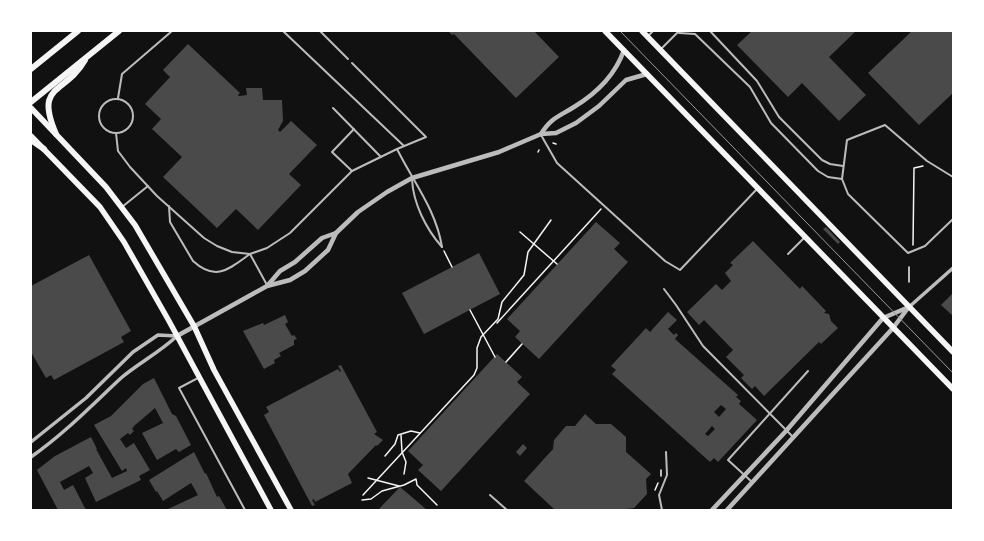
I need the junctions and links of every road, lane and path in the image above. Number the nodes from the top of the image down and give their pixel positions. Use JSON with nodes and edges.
{"nodes":[{"id":1,"x":78,"y":31,"type":"edge"},
{"id":2,"x":119,"y":31,"type":"edge"},
{"id":3,"x":172,"y":31,"type":"edge"},
{"id":4,"x":284,"y":31,"type":"edge"},
{"id":5,"x":320,"y":31,"type":"edge"},
{"id":6,"x":605,"y":31,"type":"edge"},
{"id":7,"x":642,"y":31,"type":"edge"},
{"id":8,"x":653,"y":31,"type":"edge"},
{"id":9,"x":710,"y":31,"type":"edge"},
{"id":10,"x":679,"y":32,"type":"edge"},
{"id":11,"x":647,"y":36,"type":"junction"},
{"id":12,"x":624,"y":50,"type":"junction"},
{"id":13,"x":660,"y":50,"type":"junction"},
{"id":14,"x":89,"y":55,"type":"junction"},
{"id":15,"x":348,"y":59,"type":"dead end"},
{"id":16,"x":42,"y":60,"type":"junction"},
{"id":17,"x":31,"y":63,"type":"edge"},
{"id":18,"x":352,"y":63,"type":"dead end"},
{"id":19,"x":31,"y":69,"type":"edge"},
{"id":20,"x":647,"y":74,"type":"junction"},
{"id":21,"x":118,"y":98,"type":"junction"},
{"id":22,"x":31,"y":102,"type":"edge"},
{"id":23,"x":31,"y":108,"type":"edge"},
{"id":24,"x":334,"y":108,"type":"dead end"},
{"id":25,"x":354,"y":130,"type":"junction"},
{"id":26,"x":116,"y":133,"type":"junction"},
{"id":27,"x":56,"y":134,"type":"junction"},
{"id":28,"x":541,"y":134,"type":"junction"},
{"id":29,"x":31,"y":136,"type":"edge"},
{"id":30,"x":31,"y":140,"type":"edge"},
{"id":31,"x":553,"y":143,"type":"dead end"},
{"id":32,"x":556,"y":144,"type":"dead end"},
{"id":33,"x":404,"y":146,"type":"junction"},
{"id":34,"x":44,"y":149,"type":"junction"},
{"id":35,"x":397,"y":149,"type":"junction"},
{"id":36,"x":381,"y":157,"type":"junction"},
{"id":37,"x":843,"y":166,"type":"junction"},
{"id":38,"x":923,"y":166,"type":"dead end"},
{"id":39,"x":352,"y":171,"type":"junction"},
{"id":40,"x":953,"y":177,"type":"edge"},
{"id":41,"x":412,"y":178,"type":"junction"},
{"id":42,"x":842,"y":179,"type":"junction"},
{"id":43,"x":148,"y":186,"type":"junction"},
{"id":44,"x":757,"y":188,"type":"junction"},
{"id":45,"x":169,"y":206,"type":"junction"},
{"id":46,"x":604,"y":206,"type":"junction"},
{"id":47,"x":122,"y":207,"type":"junction"},
{"id":48,"x":953,"y":219,"type":"edge"},
{"id":49,"x":551,"y":220,"type":"dead end"},
{"id":50,"x":520,"y":232,"type":"dead end"},
{"id":51,"x":336,"y":233,"type":"junction"},
{"id":52,"x":805,"y":237,"type":"junction"},
{"id":53,"x":533,"y":243,"type":"junction"},
{"id":54,"x":912,"y":247,"type":"dead end"},
{"id":55,"x":442,"y":248,"type":"junction"},
{"id":56,"x":250,"y":254,"type":"junction"},
{"id":57,"x":788,"y":254,"type":"dead end"},
{"id":58,"x":554,"y":262,"type":"junction"},
{"id":59,"x":557,"y":264,"type":"dead end"},
{"id":60,"x":452,"y":267,"type":"dead end"},
{"id":61,"x":909,"y":267,"type":"dead end"},
{"id":62,"x":953,"y":268,"type":"edge"},
{"id":63,"x":909,"y":282,"type":"dead end"},
{"id":64,"x":267,"y":286,"type":"junction"},
{"id":65,"x":664,"y":288,"type":"dead end"},
{"id":66,"x":909,"y":306,"type":"junction"},
{"id":67,"x":470,"y":310,"type":"dead end"},
{"id":68,"x":883,"y":318,"type":"junction"},
{"id":69,"x":494,"y":325,"type":"junction"},
{"id":70,"x":194,"y":326,"type":"junction"},
{"id":71,"x":893,"y":328,"type":"junction"},
{"id":72,"x":177,"y":336,"type":"junction"},
{"id":73,"x":522,"y":344,"type":"dead end"},
{"id":74,"x":953,"y":352,"type":"edge"},
{"id":75,"x":494,"y":357,"type":"dead end"},
{"id":76,"x":506,"y":362,"type":"dead end"},
{"id":77,"x":808,"y":371,"type":"dead end"},
{"id":78,"x":198,"y":378,"type":"junction"},
{"id":79,"x":953,"y":389,"type":"edge"},
{"id":80,"x":769,"y":414,"type":"junction"},
{"id":81,"x":786,"y":431,"type":"junction"},
{"id":82,"x":420,"y":433,"type":"junction"},
{"id":83,"x":401,"y":434,"type":"junction"},
{"id":84,"x":793,"y":437,"type":"junction"},
{"id":85,"x":31,"y":442,"type":"edge"},
{"id":86,"x":402,"y":452,"type":"junction"},
{"id":87,"x":666,"y":452,"type":"dead end"},
{"id":88,"x":385,"y":456,"type":"dead end"},
{"id":89,"x":31,"y":457,"type":"edge"},
{"id":90,"x":661,"y":470,"type":"dead end"},
{"id":91,"x":404,"y":474,"type":"dead end"},
{"id":92,"x":744,"y":474,"type":"junction"},
{"id":93,"x":368,"y":478,"type":"dead end"},
{"id":94,"x":375,"y":482,"type":"junction"},
{"id":95,"x":752,"y":482,"type":"junction"},
{"id":96,"x":399,"y":486,"type":"junction"},
{"id":97,"x":655,"y":490,"type":"dead end"},
{"id":98,"x":363,"y":495,"type":"dead end"},
{"id":99,"x":490,"y":495,"type":"dead end"},
{"id":100,"x":362,"y":500,"type":"dead end"},
{"id":101,"x":437,"y":505,"type":"dead end"},
{"id":102,"x":245,"y":510,"type":"edge"},
{"id":103,"x":271,"y":510,"type":"edge"},
{"id":104,"x":291,"y":510,"type":"edge"},
{"id":105,"x":507,"y":510,"type":"edge"},
{"id":106,"x":662,"y":510,"type":"edge"},
{"id":107,"x":712,"y":510,"type":"edge"},
{"id":108,"x":727,"y":510,"type":"edge"}],
"edges":[{"from":1,"to":16,"type":"highway"},
{"from":2,"to":14,"type":"highway"},
{"from":3,"to":21,"type":"lane"},
{"from":4,"to":33,"type":"lane"},
{"from":5,"to":15,"type":"lane"},
{"from":6,"to":12,"type":"main road"},
{"from":7,"to":11,"type":"main road"},
{"from":8,"to":11,"type":"lane"},
{"from":9,"to":37,"type":"lane"},
{"from":10,"to":13,"type":"lane"},
{"from":10,"to":42,"type":"lane"},
{"from":11,"to":13,"type":"main road"},
{"from":12,"to":20,"type":"main road"},
{"from":12,"to":28,"type":"street"},
{"from":13,"to":66,"type":"main road"},
{"from":14,"to":22,"type":"highway"},
{"from":14,"to":27,"type":"highway"},
{"from":16,"to":17,"type":"highway"},
{"from":16,"to":19,"type":"highway"},
{"from":18,"to":33,"type":"lane"},
{"from":20,"to":28,"type":"street"},
{"from":20,"to":44,"type":"main road"},
{"from":21,"to":26,"type":"lane"},
{"from":21,"to":26,"type":"lane"},
{"from":23,"to":27,"type":"main road"},
{"from":24,"to":25,"type":"lane"},
{"from":25,"to":36,"type":"lane"},
{"from":25,"to":39,"type":"lane"},
{"from":26,"to":43,"type":"lane"},
{"from":27,"to":47,"type":"main road"},
{"from":28,"to":41,"type":"street"},
{"from":28,"to":46,"type":"lane"},
{"from":29,"to":34,"type":"main road"},
{"from":30,"to":34,"type":"highway"},
{"from":31,"to":32,"type":"path"},
{"from":33,"to":35,"type":"lane"},
{"from":34,"to":72,"type":"main road"},
{"from":35,"to":36,"type":"lane"},
{"from":35,"to":41,"type":"lane"},
{"from":36,"to":39,"type":"lane"},
{"from":37,"to":40,"type":"lane"},
{"from":37,"to":42,"type":"lane"},
{"from":38,"to":54,"type":"path"},
{"from":39,"to":56,"type":"lane"},
{"from":41,"to":51,"type":"street"},
{"from":41,"to":55,"type":"lane"},
{"from":41,"to":55,"type":"lane"},
{"from":42,"to":48,"type":"lane"},
{"from":43,"to":45,"type":"lane"},
{"from":43,"to":47,"type":"lane"},
{"from":44,"to":46,"type":"lane"},
{"from":44,"to":52,"type":"main road"},
{"from":45,"to":56,"type":"lane"},
{"from":45,"to":56,"type":"lane"},
{"from":46,"to":58,"type":"path"},
{"from":47,"to":70,"type":"main road"},
{"from":49,"to":53,"type":"path"},
{"from":50,"to":53,"type":"path"},
{"from":51,"to":64,"type":"street"},
{"from":51,"to":64,"type":"street"},
{"from":52,"to":57,"type":"lane"},
{"from":52,"to":68,"type":"main road"},
{"from":53,"to":58,"type":"path"},
{"from":53,"to":69,"type":"path"},
{"from":55,"to":60,"type":"path"},
{"from":56,"to":64,"type":"lane"},
{"from":58,"to":59,"type":"path"},
{"from":58,"to":69,"type":"path"},
{"from":61,"to":63,"type":"path"},
{"from":62,"to":66,"type":"street"},
{"from":64,"to":70,"type":"street"},
{"from":65,"to":80,"type":"lane"},
{"from":66,"to":68,"type":"street"},
{"from":66,"to":71,"type":"street"},
{"from":66,"to":74,"type":"main road"},
{"from":67,"to":75,"type":"path"},
{"from":68,"to":71,"type":"main road"},
{"from":68,"to":81,"type":"street"},
{"from":69,"to":82,"type":"path"},
{"from":70,"to":72,"type":"street"},
{"from":70,"to":104,"type":"main road"},
{"from":71,"to":79,"type":"main road"},
{"from":71,"to":84,"type":"street"},
{"from":72,"to":78,"type":"main road"},
{"from":72,"to":85,"type":"street"},
{"from":72,"to":89,"type":"street"},
{"from":73,"to":76,"type":"path"},
{"from":77,"to":80,"type":"lane"},
{"from":78,"to":102,"type":"lane"},
{"from":78,"to":103,"type":"main road"},
{"from":80,"to":81,"type":"lane"},
{"from":80,"to":92,"type":"lane"},
{"from":81,"to":84,"type":"lane"},
{"from":81,"to":92,"type":"street"},
{"from":82,"to":83,"type":"path"},
{"from":82,"to":86,"type":"path"},
{"from":83,"to":86,"type":"path"},
{"from":83,"to":88,"type":"path"},
{"from":84,"to":95,"type":"street"},
{"from":86,"to":91,"type":"path"},
{"from":86,"to":94,"type":"path"},
{"from":87,"to":106,"type":"lane"},
{"from":90,"to":97,"type":"path"},
{"from":92,"to":95,"type":"lane"},
{"from":92,"to":107,"type":"street"},
{"from":93,"to":94,"type":"path"},
{"from":94,"to":96,"type":"path"},
{"from":94,"to":98,"type":"path"},
{"from":95,"to":108,"type":"street"},
{"from":96,"to":100,"type":"path"},
{"from":96,"to":101,"type":"path"},
{"from":99,"to":105,"type":"lane"}]}
